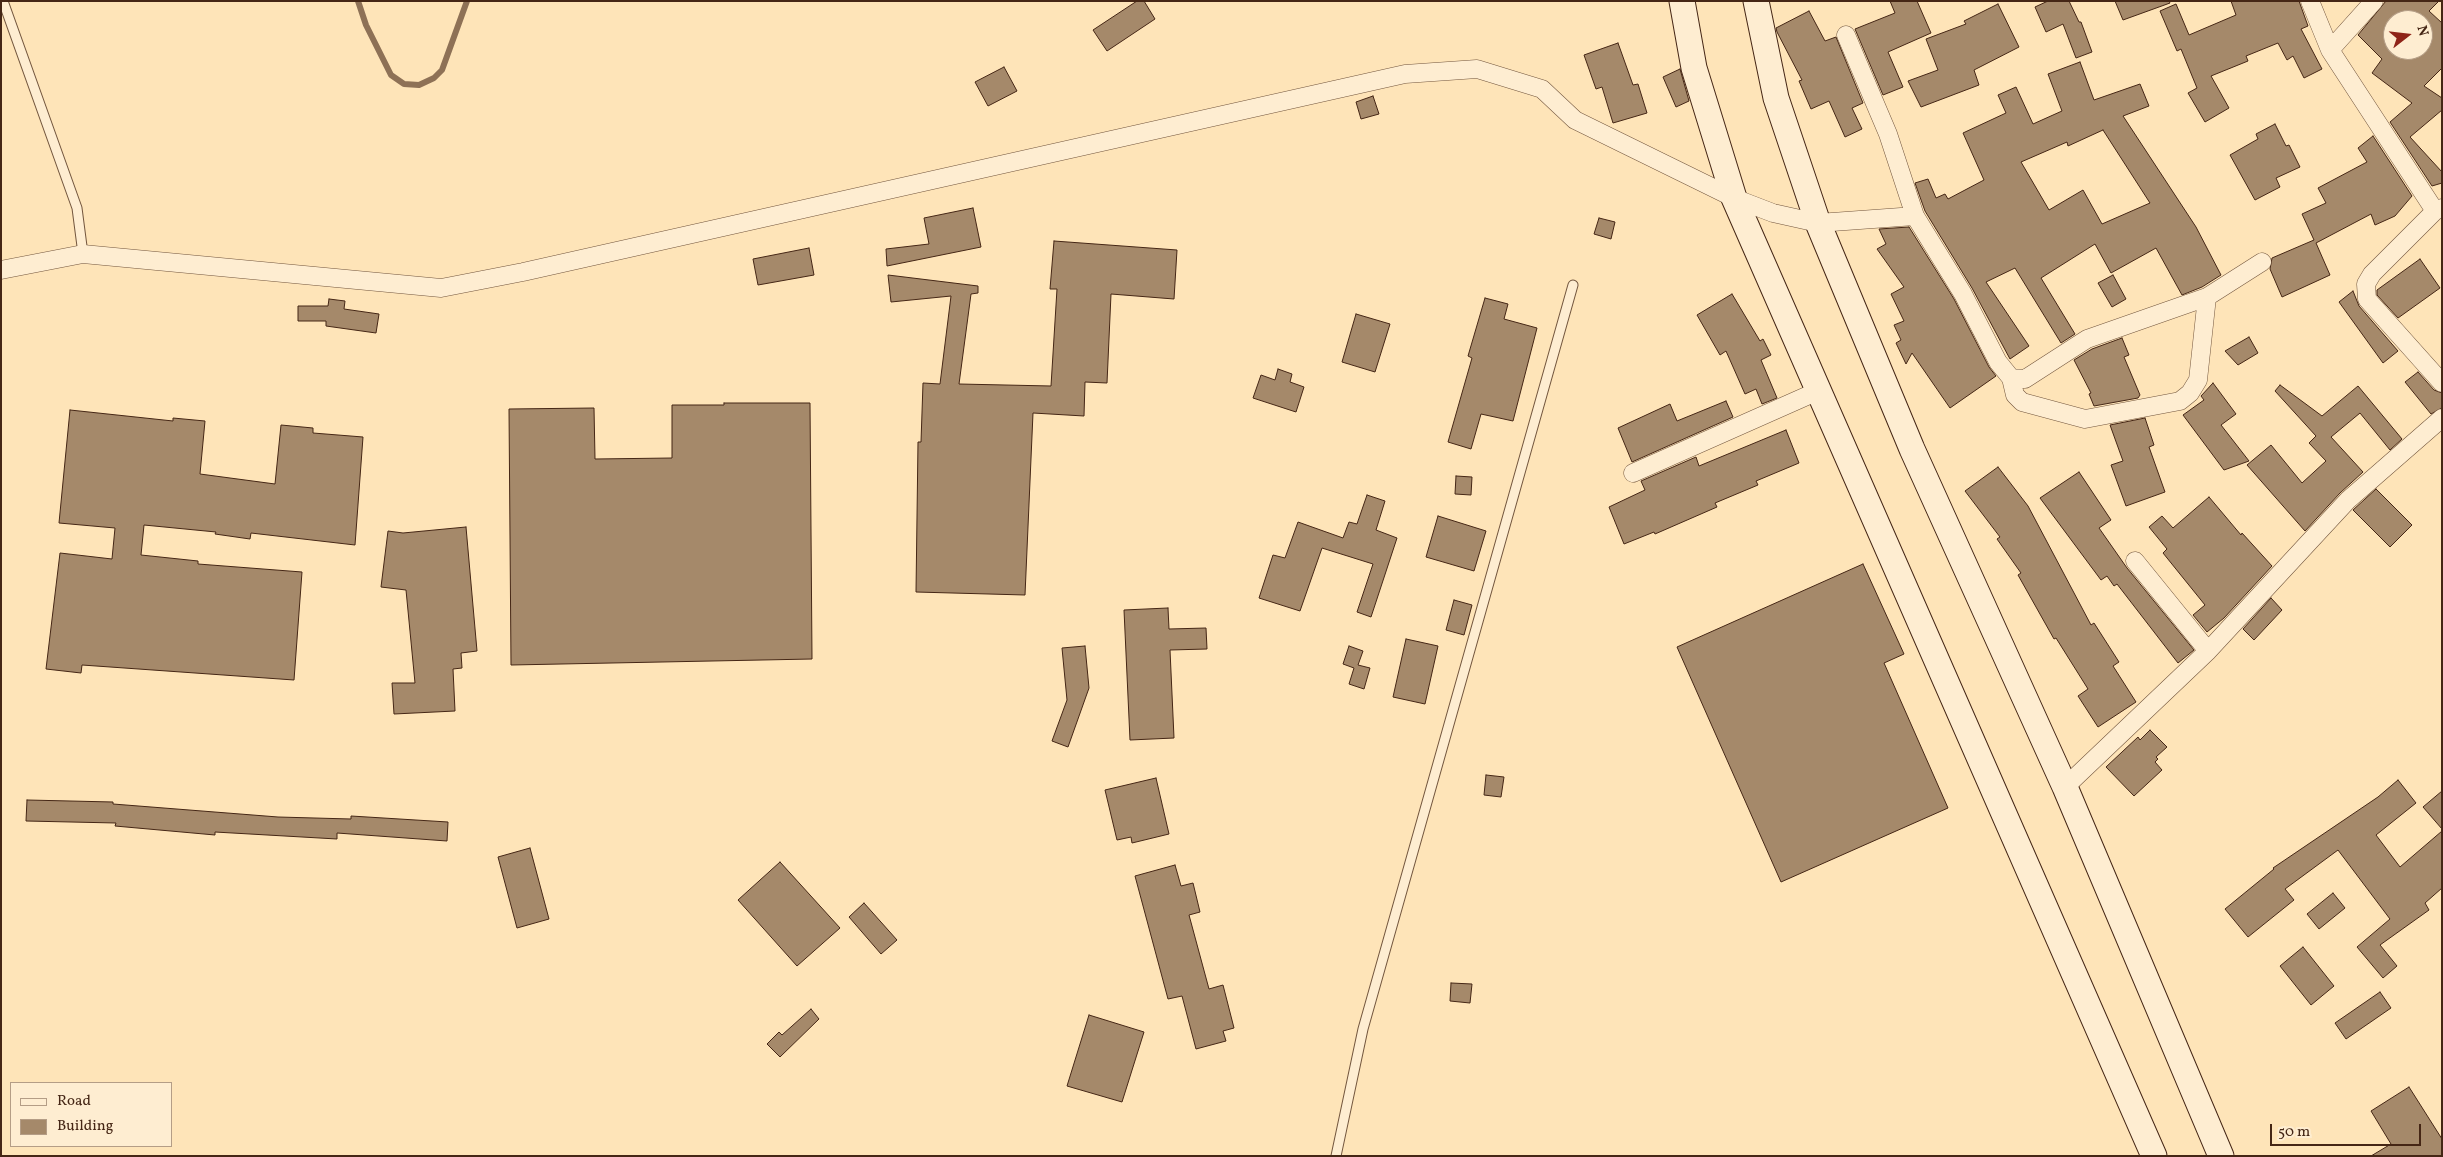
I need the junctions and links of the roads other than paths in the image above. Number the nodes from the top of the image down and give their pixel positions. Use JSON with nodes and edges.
{"nodes":[{"id":1,"x":3,"y":1,"type":"edge"},
{"id":2,"x":1682,"y":1,"type":"edge"},
{"id":3,"x":1756,"y":1,"type":"edge"},
{"id":4,"x":2310,"y":1,"type":"edge"},
{"id":5,"x":2374,"y":1,"type":"edge"},
{"id":6,"x":1846,"y":35,"type":"dead end"},
{"id":7,"x":2330,"y":50,"type":"junction"},
{"id":8,"x":1734,"y":198,"type":"junction"},
{"id":9,"x":2438,"y":209,"type":"edge"},
{"id":10,"x":1915,"y":216,"type":"junction"},
{"id":11,"x":1818,"y":223,"type":"junction"},
{"id":12,"x":83,"y":254,"type":"junction"},
{"id":13,"x":2262,"y":262,"type":"dead end"},
{"id":14,"x":1,"y":270,"type":"edge"},
{"id":15,"x":1573,"y":285,"type":"dead end"},
{"id":16,"x":2207,"y":297,"type":"junction"},
{"id":17,"x":2011,"y":378,"type":"junction"},
{"id":18,"x":2442,"y":383,"type":"edge"},
{"id":19,"x":1818,"y":391,"type":"junction"},
{"id":20,"x":2442,"y":418,"type":"edge"},
{"id":21,"x":1633,"y":473,"type":"dead end"},
{"id":22,"x":2135,"y":561,"type":"dead end"},
{"id":23,"x":2208,"y":651,"type":"junction"},
{"id":24,"x":2066,"y":787,"type":"junction"},
{"id":25,"x":1336,"y":1156,"type":"edge"},
{"id":26,"x":2154,"y":1156,"type":"edge"},
{"id":27,"x":2221,"y":1156,"type":"edge"}],
"edges":[{"from":1,"to":12,"type":"lane"},
{"from":2,"to":8,"type":"street"},
{"from":3,"to":11,"type":"street"},
{"from":4,"to":7,"type":"street"},
{"from":5,"to":7,"type":"street"},
{"from":6,"to":10,"type":"street"},
{"from":7,"to":9,"type":"street"},
{"from":8,"to":11,"type":"street"},
{"from":8,"to":12,"type":"street"},
{"from":8,"to":19,"type":"street"},
{"from":9,"to":18,"type":"street"},
{"from":10,"to":11,"type":"street"},
{"from":10,"to":17,"type":"street"},
{"from":11,"to":24,"type":"street"},
{"from":12,"to":14,"type":"street"},
{"from":13,"to":16,"type":"street"},
{"from":15,"to":25,"type":"lane"},
{"from":16,"to":17,"type":"street"},
{"from":16,"to":17,"type":"street"},
{"from":19,"to":21,"type":"street"},
{"from":19,"to":26,"type":"street"},
{"from":20,"to":23,"type":"street"},
{"from":22,"to":23,"type":"street"},
{"from":23,"to":24,"type":"street"},
{"from":24,"to":27,"type":"street"}]}
